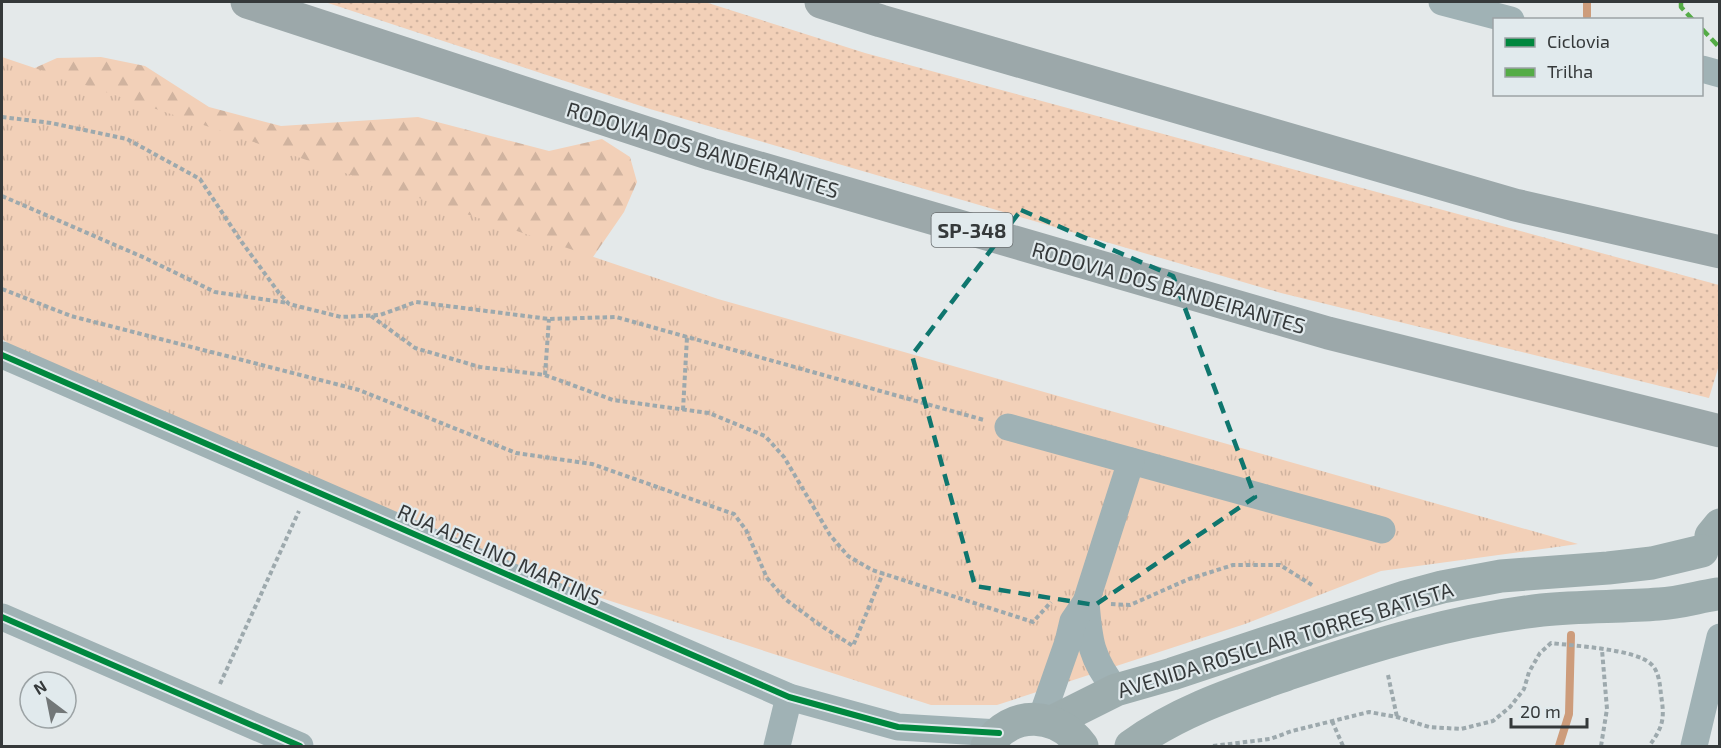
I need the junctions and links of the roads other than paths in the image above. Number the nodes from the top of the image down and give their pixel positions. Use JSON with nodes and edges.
{"nodes":[{"id":1,"x":247,"y":2,"type":"edge"},
{"id":2,"x":821,"y":2,"type":"edge"},
{"id":3,"x":1442,"y":2,"type":"edge"},
{"id":4,"x":1503,"y":18,"type":"edge"},
{"id":5,"x":1703,"y":70,"type":"edge"},
{"id":6,"x":1719,"y":74,"type":"edge"},
{"id":7,"x":1719,"y":252,"type":"edge"},
{"id":8,"x":2,"y":355,"type":"edge"},
{"id":9,"x":1008,"y":426,"type":"road end"},
{"id":10,"x":1713,"y":429,"type":"edge"},
{"id":11,"x":1131,"y":461,"type":"junction"},
{"id":12,"x":1382,"y":530,"type":"dead end"},
{"id":13,"x":1713,"y":536,"type":"edge"},
{"id":14,"x":1718,"y":594,"type":"edge"},
{"id":15,"x":1086,"y":602,"type":"junction"},
{"id":16,"x":2,"y":617,"type":"edge"},
{"id":17,"x":1719,"y":637,"type":"edge"},
{"id":18,"x":1116,"y":690,"type":"junction"},
{"id":19,"x":789,"y":697,"type":"junction"},
{"id":20,"x":1046,"y":721,"type":"junction"},
{"id":21,"x":898,"y":727,"type":"junction"},
{"id":22,"x":993,"y":740,"type":"edge"},
{"id":23,"x":300,"y":747,"type":"edge"},
{"id":24,"x":777,"y":747,"type":"edge"},
{"id":25,"x":924,"y":747,"type":"edge"},
{"id":26,"x":1082,"y":747,"type":"edge"},
{"id":27,"x":1131,"y":747,"type":"edge"},
{"id":28,"x":1694,"y":747,"type":"edge"}],
"edges":[{"from":1,"to":10,"type":"highway","name":"RODOVIA DOS BANDEIRANTES","number":"SP-348"},
{"from":2,"to":7,"type":"highway"},
{"from":3,"to":4,"type":"street"},
{"from":5,"to":6,"type":"street"},
{"from":8,"to":19,"type":"street","name":"RUA ADELINO MARTINS"},
{"from":9,"to":11,"type":"street"},
{"from":11,"to":12,"type":"street"},
{"from":11,"to":15,"type":"street"},
{"from":13,"to":14,"type":"main road"},
{"from":13,"to":18,"type":"main road","name":"AVENIDA ROSICLAIR TORRES BATISTA"},
{"from":14,"to":27,"type":"main road","name":"AVENIDA ROSICLAIR TORRES BATISTA"},
{"from":15,"to":18,"type":"street"},
{"from":15,"to":20,"type":"street"},
{"from":16,"to":23,"type":"street"},
{"from":17,"to":28,"type":"street"},
{"from":18,"to":20,"type":"main road","name":"AVENIDA ROSICLAIR TORRES BATISTA"},
{"from":19,"to":21,"type":"street","name":"RUA ADELINO MARTINS"},
{"from":19,"to":24,"type":"street"},
{"from":20,"to":22,"type":"main road","name":"AVENIDA ROSICLAIR TORRES BATISTA"},
{"from":20,"to":26,"type":"main road"},
{"from":21,"to":22,"type":"street","name":"RUA ADELINO MARTINS"},
{"from":21,"to":25,"type":"street","name":"RUA ADELINO MARTINS"}]}
